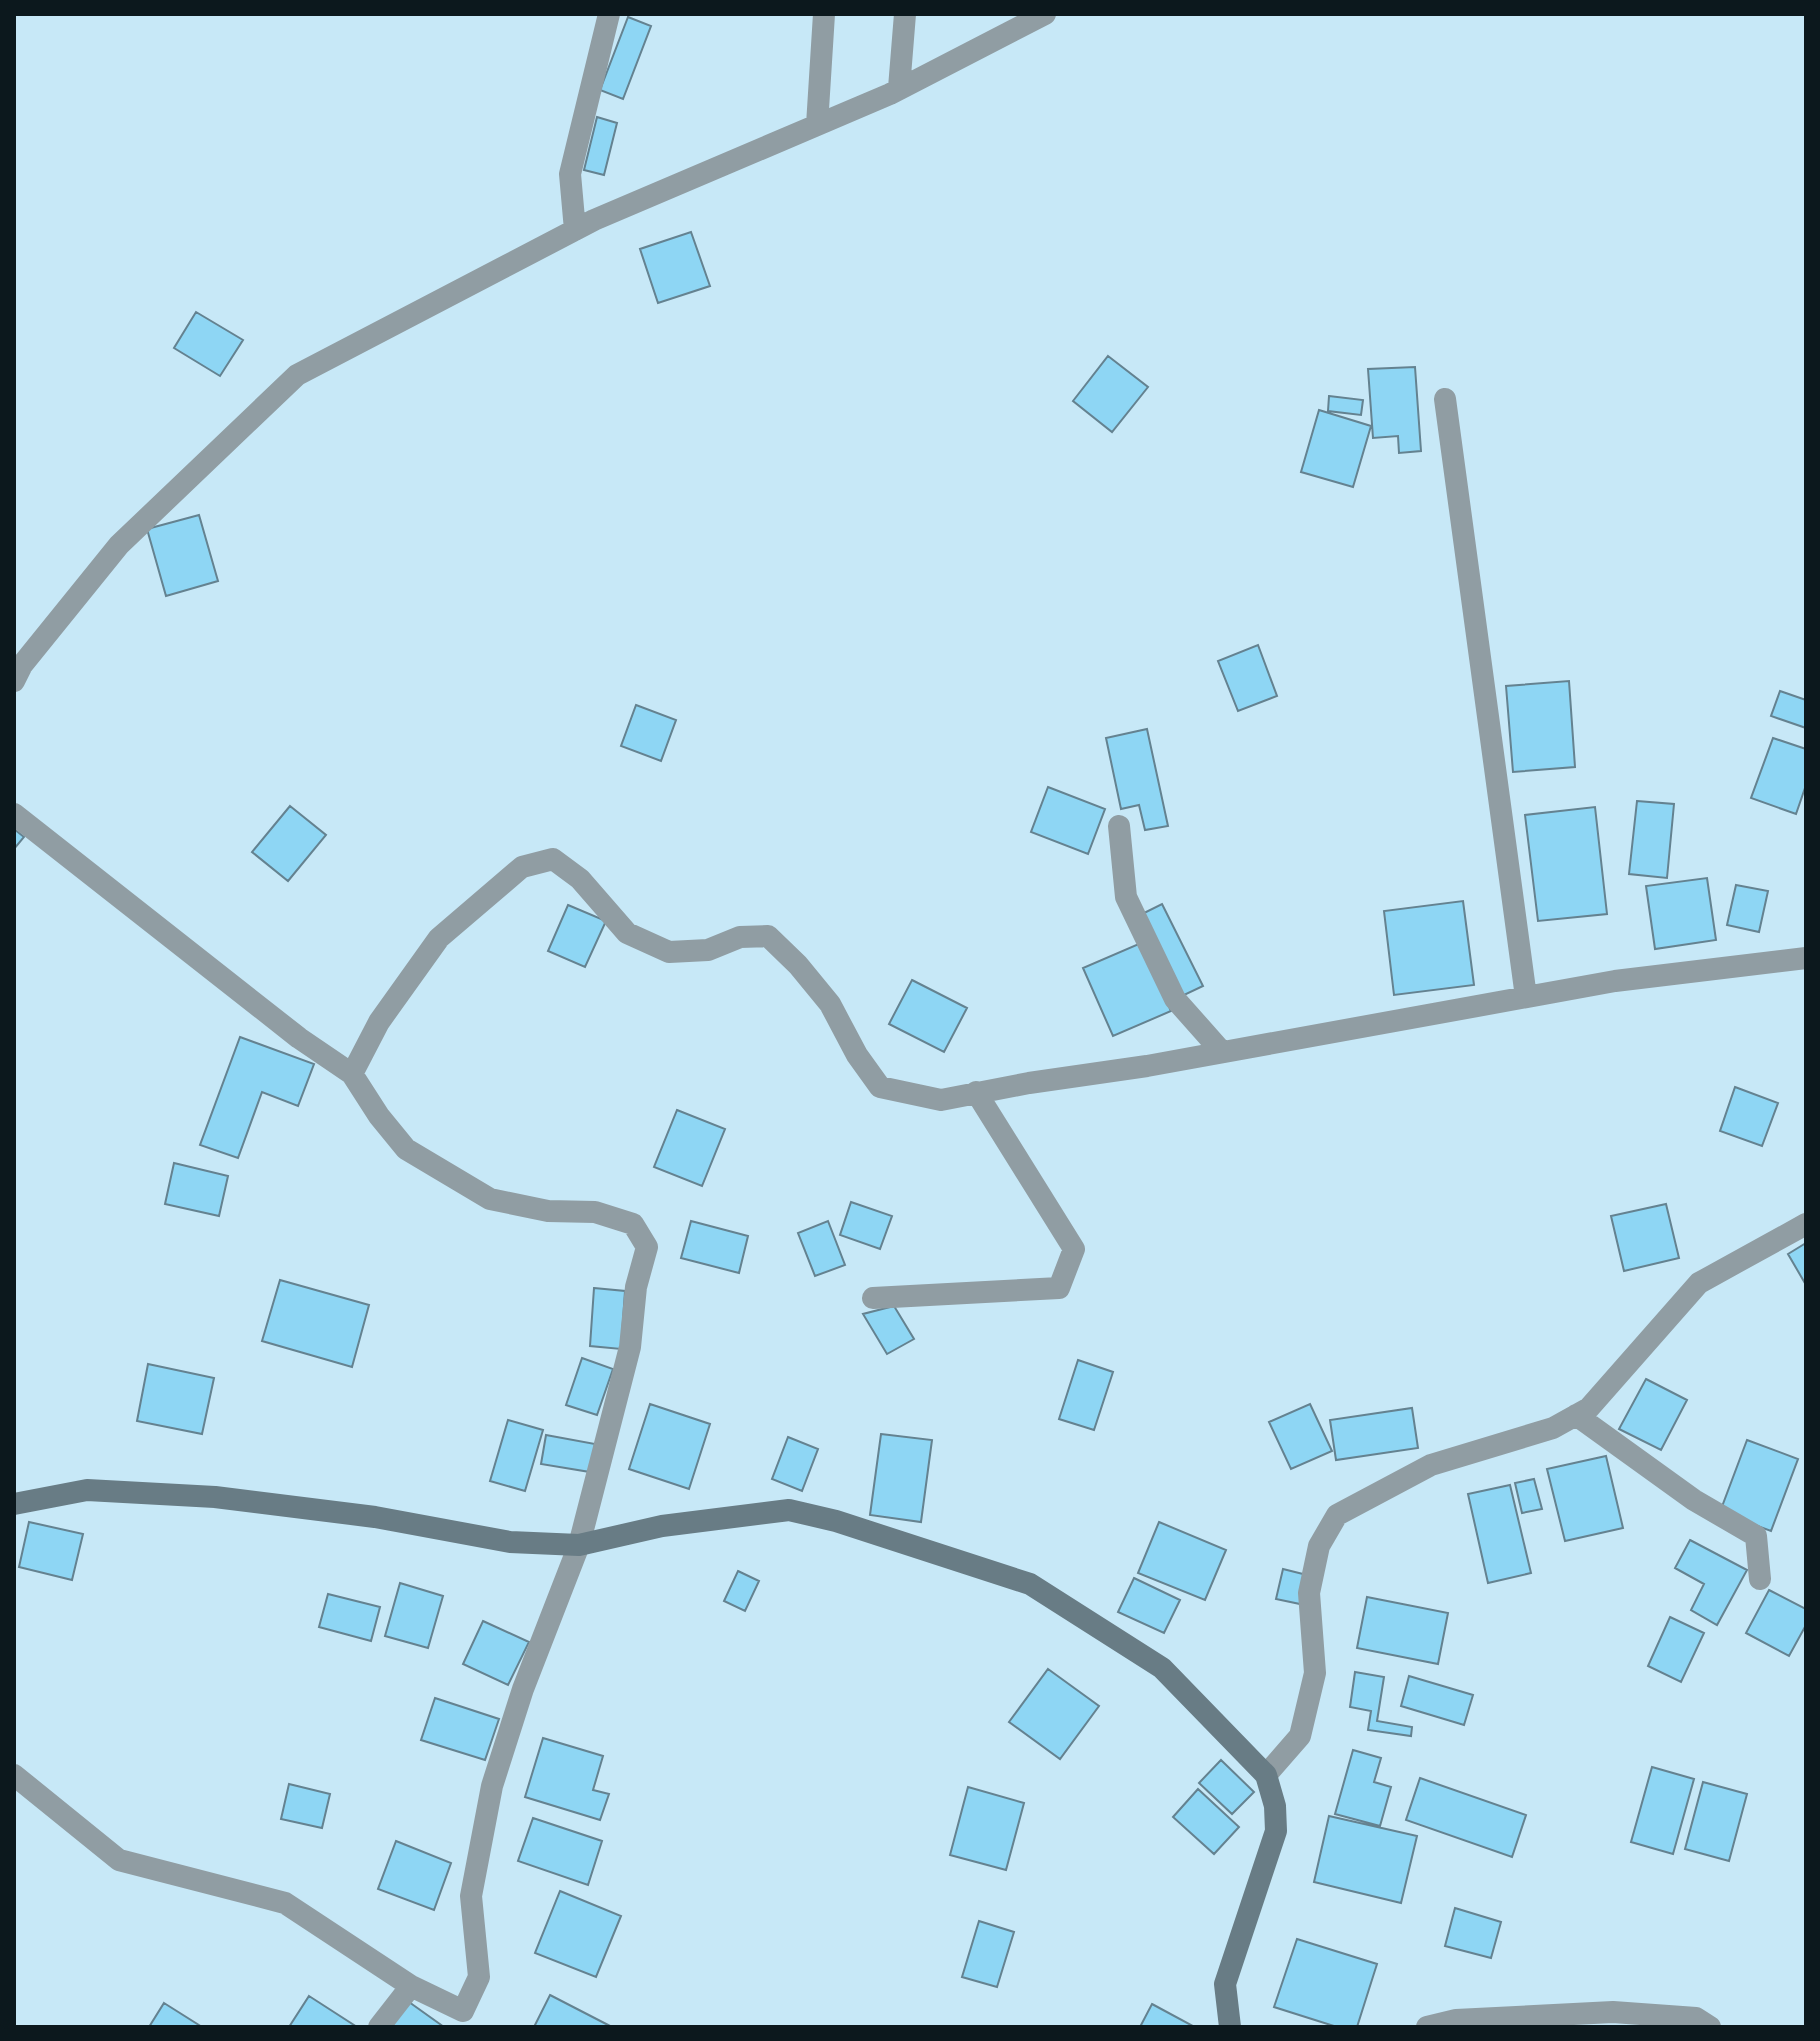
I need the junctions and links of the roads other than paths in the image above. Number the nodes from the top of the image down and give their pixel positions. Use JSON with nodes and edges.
{"nodes":[{"id":1,"x":609,"y":14,"type":"edge"},
{"id":2,"x":824,"y":14,"type":"edge"},
{"id":3,"x":905,"y":14,"type":"edge"},
{"id":4,"x":1045,"y":14,"type":"edge"},
{"id":5,"x":1022,"y":20,"type":"edge"},
{"id":6,"x":899,"y":88,"type":"junction"},
{"id":7,"x":817,"y":125,"type":"junction"},
{"id":8,"x":575,"y":230,"type":"junction"},
{"id":9,"x":1445,"y":399,"type":"dead end"},
{"id":10,"x":14,"y":681,"type":"edge"},
{"id":11,"x":14,"y":814,"type":"edge"},
{"id":12,"x":1119,"y":826,"type":"dead end"},
{"id":13,"x":1806,"y":958,"type":"edge"},
{"id":14,"x":1526,"y":997,"type":"junction"},
{"id":15,"x":1222,"y":1052,"type":"junction"},
{"id":16,"x":352,"y":1074,"type":"junction"},
{"id":17,"x":976,"y":1092,"type":"junction"},
{"id":18,"x":1806,"y":1224,"type":"edge"},
{"id":19,"x":873,"y":1298,"type":"dead end"},
{"id":20,"x":1576,"y":1415,"type":"junction"},
{"id":21,"x":14,"y":1504,"type":"edge"},
{"id":22,"x":579,"y":1545,"type":"junction"},
{"id":23,"x":1760,"y":1579,"type":"dead end"},
{"id":24,"x":14,"y":1775,"type":"edge"},
{"id":25,"x":1266,"y":1775,"type":"junction"},
{"id":26,"x":411,"y":1986,"type":"junction"},
{"id":27,"x":470,"y":2019,"type":"edge"},
{"id":28,"x":379,"y":2027,"type":"edge"},
{"id":29,"x":1230,"y":2027,"type":"edge"},
{"id":30,"x":1427,"y":2027,"type":"edge"},
{"id":31,"x":1710,"y":2027,"type":"edge"}],
"edges":[{"from":1,"to":8,"type":"street"},
{"from":2,"to":7,"type":"street"},
{"from":3,"to":6,"type":"street"},
{"from":4,"to":5,"type":"street"},
{"from":5,"to":6,"type":"street"},
{"from":6,"to":7,"type":"street"},
{"from":7,"to":8,"type":"street"},
{"from":8,"to":10,"type":"street"},
{"from":9,"to":14,"type":"street"},
{"from":11,"to":16,"type":"street"},
{"from":12,"to":15,"type":"street"},
{"from":13,"to":14,"type":"street"},
{"from":14,"to":15,"type":"street"},
{"from":15,"to":17,"type":"street"},
{"from":16,"to":17,"type":"street"},
{"from":16,"to":22,"type":"street"},
{"from":17,"to":19,"type":"street"},
{"from":18,"to":20,"type":"street"},
{"from":20,"to":23,"type":"street"},
{"from":20,"to":25,"type":"street"},
{"from":21,"to":22,"type":"main road"},
{"from":22,"to":25,"type":"main road"},
{"from":22,"to":27,"type":"street"},
{"from":24,"to":26,"type":"street"},
{"from":25,"to":29,"type":"main road"},
{"from":26,"to":27,"type":"street"},
{"from":26,"to":28,"type":"street"},
{"from":30,"to":31,"type":"street"}]}
